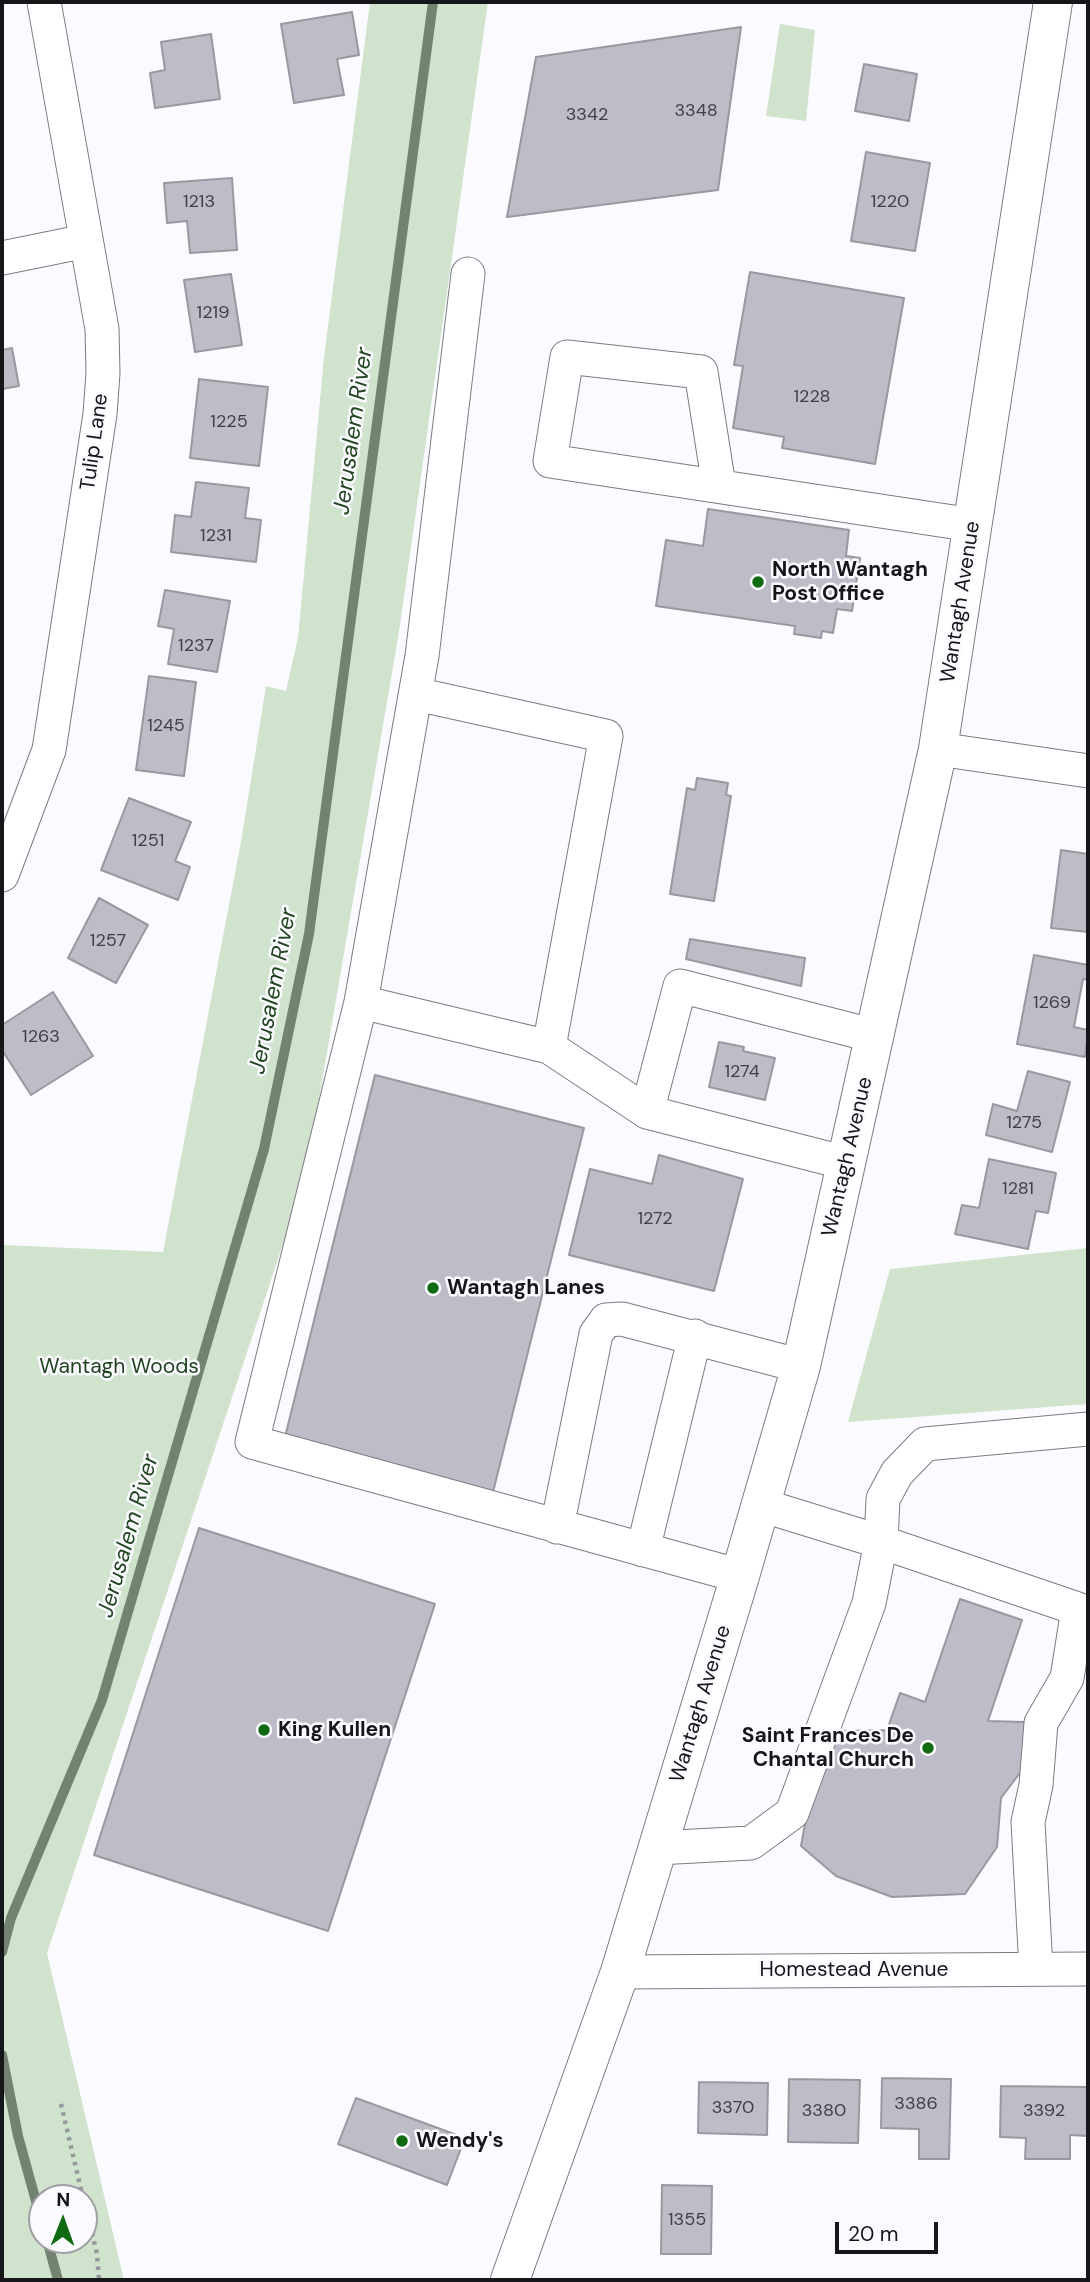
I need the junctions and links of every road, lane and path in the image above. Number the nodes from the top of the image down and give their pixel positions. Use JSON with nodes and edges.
{"nodes":[{"id":1,"x":44,"y":2,"type":"edge"},
{"id":2,"x":1053,"y":2,"type":"edge"},
{"id":3,"x":86,"y":241,"type":"junction"},
{"id":4,"x":2,"y":258,"type":"edge"},
{"id":5,"x":468,"y":274,"type":"dead end"},
{"id":6,"x":719,"y":486,"type":"junction"},
{"id":7,"x":973,"y":525,"type":"junction"},
{"id":8,"x":415,"y":694,"type":"junction"},
{"id":9,"x":938,"y":749,"type":"junction"},
{"id":10,"x":1088,"y":771,"type":"edge"},
{"id":11,"x":2,"y":875,"type":"edge"},
{"id":12,"x":361,"y":1002,"type":"junction"},
{"id":13,"x":875,"y":1036,"type":"junction"},
{"id":14,"x":549,"y":1047,"type":"junction"},
{"id":15,"x":647,"y":1112,"type":"junction"},
{"id":16,"x":846,"y":1163,"type":"junction"},
{"id":17,"x":695,"y":1336,"type":"junction"},
{"id":18,"x":801,"y":1366,"type":"junction"},
{"id":19,"x":1088,"y":1429,"type":"edge"},
{"id":20,"x":761,"y":1505,"type":"junction"},
{"id":21,"x":557,"y":1527,"type":"junction"},
{"id":22,"x":881,"y":1542,"type":"junction"},
{"id":23,"x":643,"y":1550,"type":"junction"},
{"id":24,"x":740,"y":1576,"type":"junction"},
{"id":25,"x":1083,"y":1608,"type":"edge"},
{"id":26,"x":657,"y":1848,"type":"junction"},
{"id":27,"x":1036,"y":1969,"type":"junction"},
{"id":28,"x":1088,"y":1969,"type":"edge"},
{"id":29,"x":620,"y":1972,"type":"junction"},
{"id":30,"x":61,"y":2104,"type":"dead end"},
{"id":31,"x":80,"y":2184,"type":"edge"},
{"id":32,"x":97,"y":2254,"type":"edge"},
{"id":33,"x":99,"y":2280,"type":"edge"},
{"id":34,"x":510,"y":2280,"type":"edge"}],
"edges":[{"from":1,"to":3,"type":"street","name":"Tulip Lane"},
{"from":2,"to":7,"type":"main road","name":"Wantagh Avenue"},
{"from":3,"to":4,"type":"street"},
{"from":3,"to":11,"type":"street","name":"Tulip Lane"},
{"from":5,"to":8,"type":"street"},
{"from":6,"to":6,"type":"street"},
{"from":6,"to":7,"type":"street"},
{"from":7,"to":9,"type":"main road","name":"Wantagh Avenue"},
{"from":8,"to":12,"type":"street"},
{"from":8,"to":14,"type":"street"},
{"from":9,"to":10,"type":"street"},
{"from":9,"to":13,"type":"main road","name":"Wantagh Avenue"},
{"from":12,"to":14,"type":"street"},
{"from":12,"to":21,"type":"street"},
{"from":13,"to":15,"type":"street"},
{"from":13,"to":16,"type":"main road","name":"Wantagh Avenue"},
{"from":14,"to":15,"type":"street"},
{"from":15,"to":16,"type":"street"},
{"from":16,"to":18,"type":"main road","name":"Wantagh Avenue"},
{"from":17,"to":18,"type":"street"},
{"from":17,"to":21,"type":"street"},
{"from":17,"to":23,"type":"street"},
{"from":18,"to":20,"type":"main road","name":"Wantagh Avenue"},
{"from":19,"to":22,"type":"street"},
{"from":20,"to":22,"type":"street"},
{"from":20,"to":24,"type":"main road","name":"Wantagh Avenue"},
{"from":21,"to":23,"type":"street"},
{"from":22,"to":25,"type":"street"},
{"from":22,"to":26,"type":"street"},
{"from":23,"to":24,"type":"street"},
{"from":24,"to":26,"type":"main road","name":"Wantagh Avenue"},
{"from":25,"to":27,"type":"street"},
{"from":26,"to":29,"type":"main road","name":"Wantagh Avenue"},
{"from":27,"to":28,"type":"street","name":"Homestead Avenue"},
{"from":27,"to":29,"type":"street","name":"Homestead Avenue"},
{"from":29,"to":34,"type":"main road","name":"Wantagh Avenue"},
{"from":30,"to":31,"type":"path"},
{"from":32,"to":33,"type":"path"}]}
